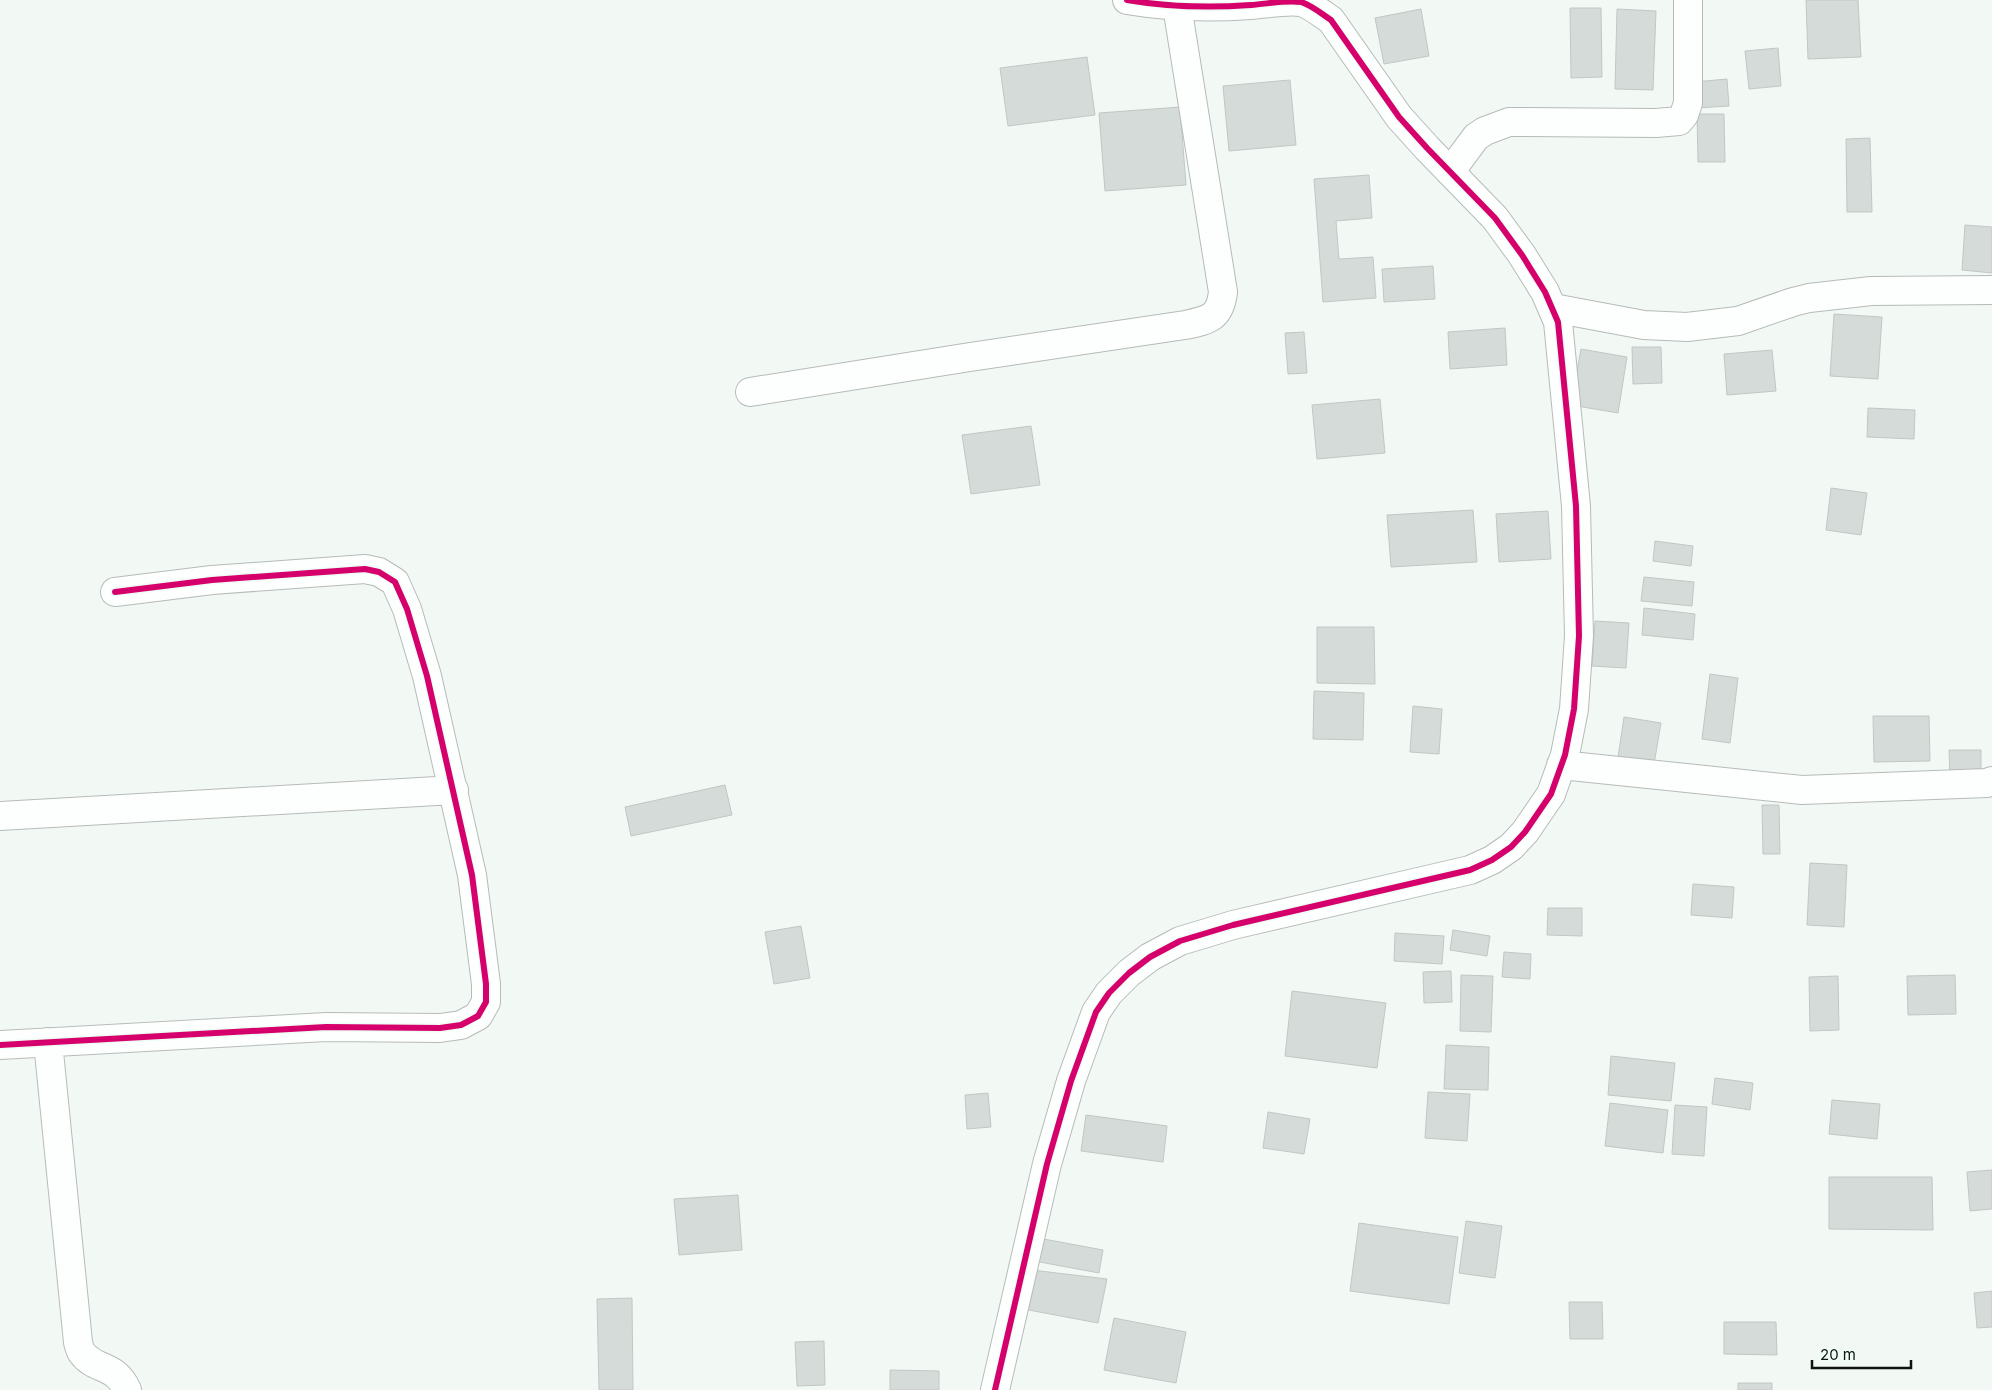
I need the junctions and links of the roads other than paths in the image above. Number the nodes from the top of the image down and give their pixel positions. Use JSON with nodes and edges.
{"nodes":[{"id":1,"x":1127,"y":0,"type":"edge"},
{"id":2,"x":1688,"y":0,"type":"edge"},
{"id":3,"x":1302,"y":1,"type":"edge"},
{"id":4,"x":1177,"y":6,"type":"junction"},
{"id":5,"x":1450,"y":172,"type":"junction"},
{"id":6,"x":1992,"y":290,"type":"edge"},
{"id":7,"x":1553,"y":308,"type":"junction"},
{"id":8,"x":750,"y":392,"type":"dead end"},
{"id":9,"x":115,"y":592,"type":"dead end"},
{"id":10,"x":1561,"y":765,"type":"junction"},
{"id":11,"x":1992,"y":781,"type":"edge"},
{"id":12,"x":454,"y":790,"type":"junction"},
{"id":13,"x":0,"y":816,"type":"edge"},
{"id":14,"x":48,"y":1042,"type":"junction"},
{"id":15,"x":0,"y":1044,"type":"edge"},
{"id":16,"x":127,"y":1390,"type":"edge"},
{"id":17,"x":995,"y":1390,"type":"edge"}],
"edges":[{"from":1,"to":4,"type":"street"},
{"from":2,"to":5,"type":"street"},
{"from":3,"to":4,"type":"street"},
{"from":3,"to":5,"type":"street"},
{"from":4,"to":8,"type":"street"},
{"from":5,"to":7,"type":"street"},
{"from":6,"to":7,"type":"street"},
{"from":7,"to":10,"type":"street"},
{"from":9,"to":12,"type":"street"},
{"from":10,"to":11,"type":"street"},
{"from":10,"to":17,"type":"street"},
{"from":12,"to":13,"type":"street"},
{"from":12,"to":14,"type":"street"},
{"from":14,"to":15,"type":"street"},
{"from":14,"to":16,"type":"street"}]}
